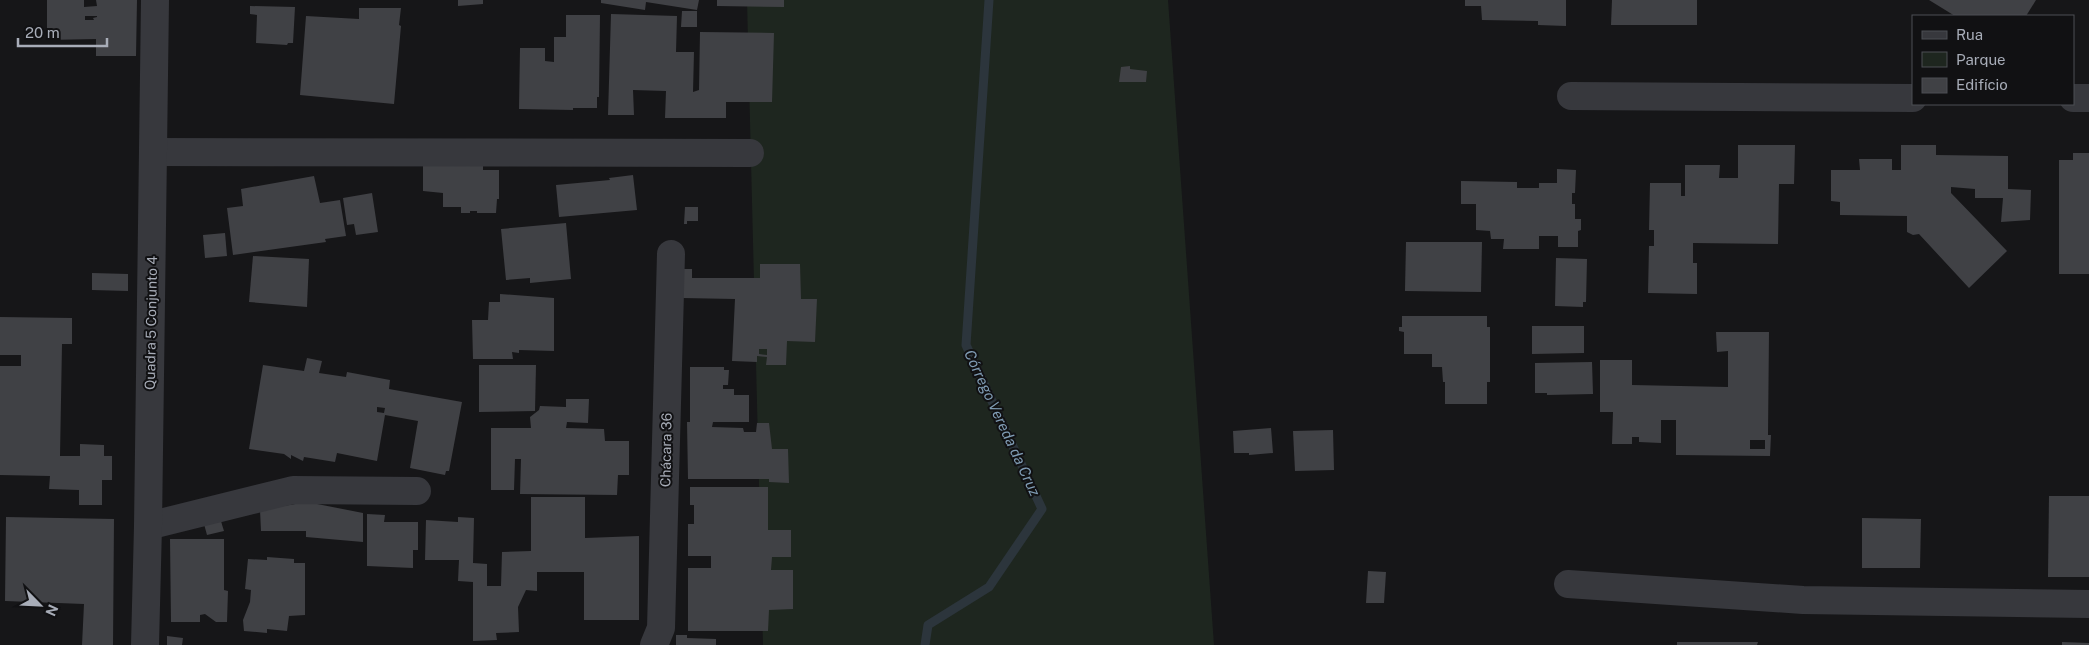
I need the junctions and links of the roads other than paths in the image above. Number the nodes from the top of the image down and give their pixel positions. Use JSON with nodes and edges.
{"nodes":[{"id":1,"x":154,"y":0,"type":"edge"},
{"id":2,"x":1570,"y":96,"type":"dead end"},
{"id":3,"x":1912,"y":98,"type":"edge"},
{"id":4,"x":2074,"y":98,"type":"edge"},
{"id":5,"x":2089,"y":98,"type":"edge"},
{"id":6,"x":153,"y":152,"type":"junction"},
{"id":7,"x":750,"y":153,"type":"dead end"},
{"id":8,"x":671,"y":254,"type":"dead end"},
{"id":9,"x":417,"y":491,"type":"dead end"},
{"id":10,"x":148,"y":526,"type":"junction"},
{"id":11,"x":1568,"y":584,"type":"dead end"},
{"id":12,"x":2089,"y":604,"type":"edge"},
{"id":13,"x":145,"y":645,"type":"edge"},
{"id":14,"x":654,"y":645,"type":"edge"}],
"edges":[{"from":1,"to":6,"type":"street","name":"Quadra 5 Conjunto 4"},
{"from":2,"to":3,"type":"street"},
{"from":4,"to":5,"type":"street"},
{"from":6,"to":7,"type":"street"},
{"from":6,"to":10,"type":"street","name":"Quadra 5 Conjunto 4"},
{"from":8,"to":14,"type":"street","name":"Chácara 36"},
{"from":9,"to":10,"type":"street"},
{"from":10,"to":13,"type":"street","name":"Quadra 5 Conjunto 4"},
{"from":11,"to":12,"type":"street"}]}
